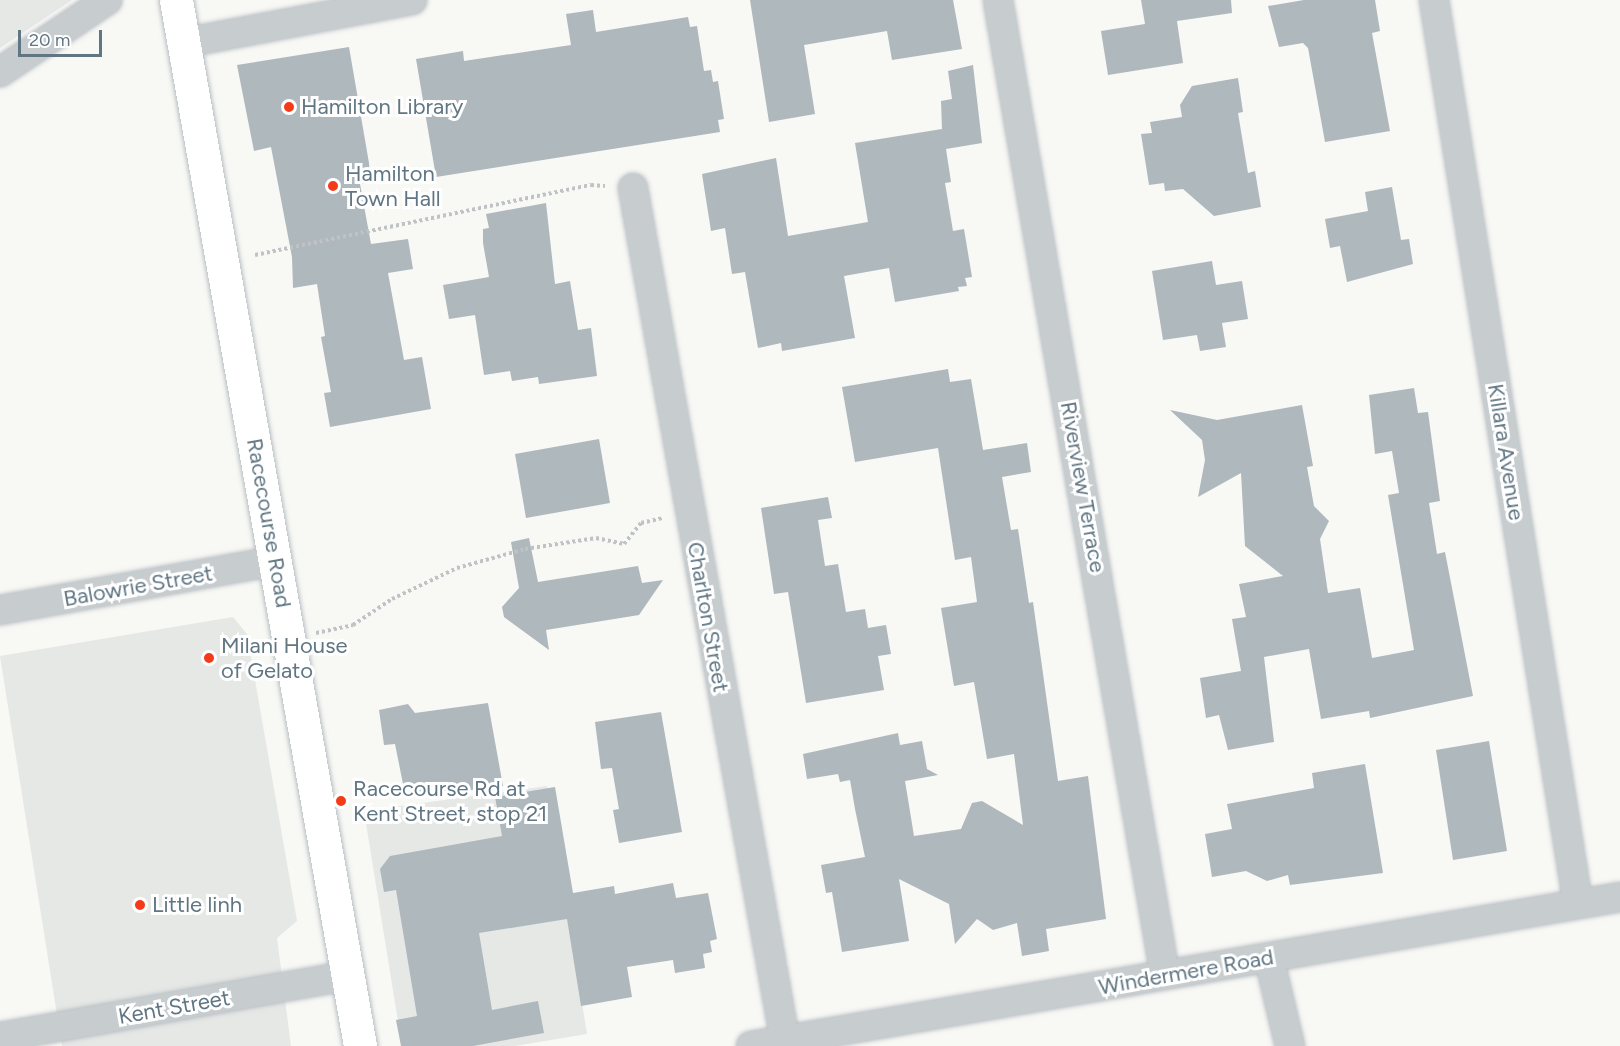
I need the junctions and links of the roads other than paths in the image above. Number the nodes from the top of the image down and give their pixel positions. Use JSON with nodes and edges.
{"nodes":[{"id":1,"x":107,"y":0,"type":"edge"},
{"id":2,"x":176,"y":0,"type":"edge"},
{"id":3,"x":412,"y":0,"type":"edge"},
{"id":4,"x":998,"y":0,"type":"edge"},
{"id":5,"x":1434,"y":0,"type":"edge"},
{"id":6,"x":184,"y":44,"type":"junction"},
{"id":7,"x":0,"y":72,"type":"edge"},
{"id":8,"x":633,"y":188,"type":"road end"},
{"id":9,"x":276,"y":561,"type":"junction"},
{"id":10,"x":0,"y":610,"type":"edge"},
{"id":11,"x":1620,"y":897,"type":"edge"},
{"id":12,"x":1578,"y":904,"type":"junction"},
{"id":13,"x":1269,"y":958,"type":"junction"},
{"id":14,"x":1165,"y":975,"type":"junction"},
{"id":15,"x":347,"y":976,"type":"junction"},
{"id":16,"x":0,"y":1037,"type":"edge"},
{"id":17,"x":785,"y":1043,"type":"edge"},
{"id":18,"x":360,"y":1046,"type":"edge"},
{"id":19,"x":751,"y":1046,"type":"edge"},
{"id":20,"x":1290,"y":1046,"type":"edge"}],
"edges":[{"from":1,"to":7,"type":"street"},
{"from":2,"to":6,"type":"street","name":"Racecourse Road"},
{"from":3,"to":6,"type":"street"},
{"from":4,"to":14,"type":"street","name":"Riverview Terrace"},
{"from":5,"to":12,"type":"street","name":"Killara Avenue"},
{"from":6,"to":9,"type":"street","name":"Racecourse Road"},
{"from":8,"to":17,"type":"street","name":"Charlton Street"},
{"from":9,"to":10,"type":"street","name":"Balowrie Street"},
{"from":9,"to":15,"type":"street","name":"Racecourse Road"},
{"from":11,"to":12,"type":"street","name":"Windermere Road"},
{"from":12,"to":13,"type":"street","name":"Windermere Road"},
{"from":13,"to":14,"type":"street","name":"Windermere Road"},
{"from":13,"to":20,"type":"street"},
{"from":14,"to":17,"type":"street","name":"Windermere Road"},
{"from":15,"to":16,"type":"street","name":"Kent Street"},
{"from":15,"to":18,"type":"street","name":"Racecourse Road"},
{"from":17,"to":19,"type":"street","name":"Windermere Road"}]}
